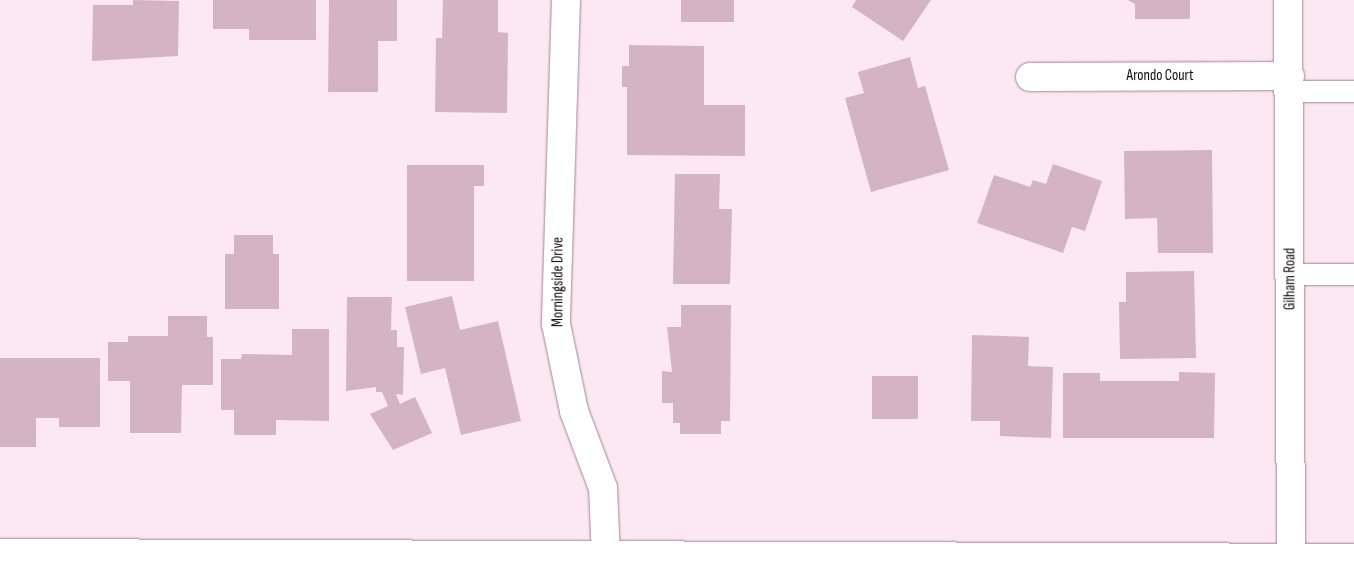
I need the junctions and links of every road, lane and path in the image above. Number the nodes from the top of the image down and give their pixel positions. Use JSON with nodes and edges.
{"nodes":[{"id":1,"x":566,"y":0,"type":"edge"},
{"id":2,"x":1288,"y":0,"type":"edge"},
{"id":3,"x":1030,"y":77,"type":"dead end"},
{"id":4,"x":1290,"y":84,"type":"junction"},
{"id":5,"x":1354,"y":91,"type":"edge"},
{"id":6,"x":1290,"y":274,"type":"junction"},
{"id":7,"x":1354,"y":274,"type":"edge"},
{"id":8,"x":0,"y":553,"type":"edge"},
{"id":9,"x":606,"y":557,"type":"junction"},
{"id":10,"x":1291,"y":558,"type":"junction"},
{"id":11,"x":1354,"y":558,"type":"edge"},
{"id":12,"x":440,"y":560,"type":"edge"}],
"edges":[{"from":1,"to":9,"type":"street","name":"Morningside Drive"},
{"from":2,"to":4,"type":"street","name":"Gilham Road"},
{"from":3,"to":4,"type":"street","name":"Arondo Court"},
{"from":4,"to":5,"type":"lane"},
{"from":4,"to":6,"type":"street","name":"Gilham Road"},
{"from":6,"to":7,"type":"lane"},
{"from":6,"to":10,"type":"street","name":"Gilham Road"},
{"from":8,"to":12,"type":"street"},
{"from":9,"to":10,"type":"street"},
{"from":9,"to":12,"type":"street"},
{"from":10,"to":11,"type":"street"}]}
